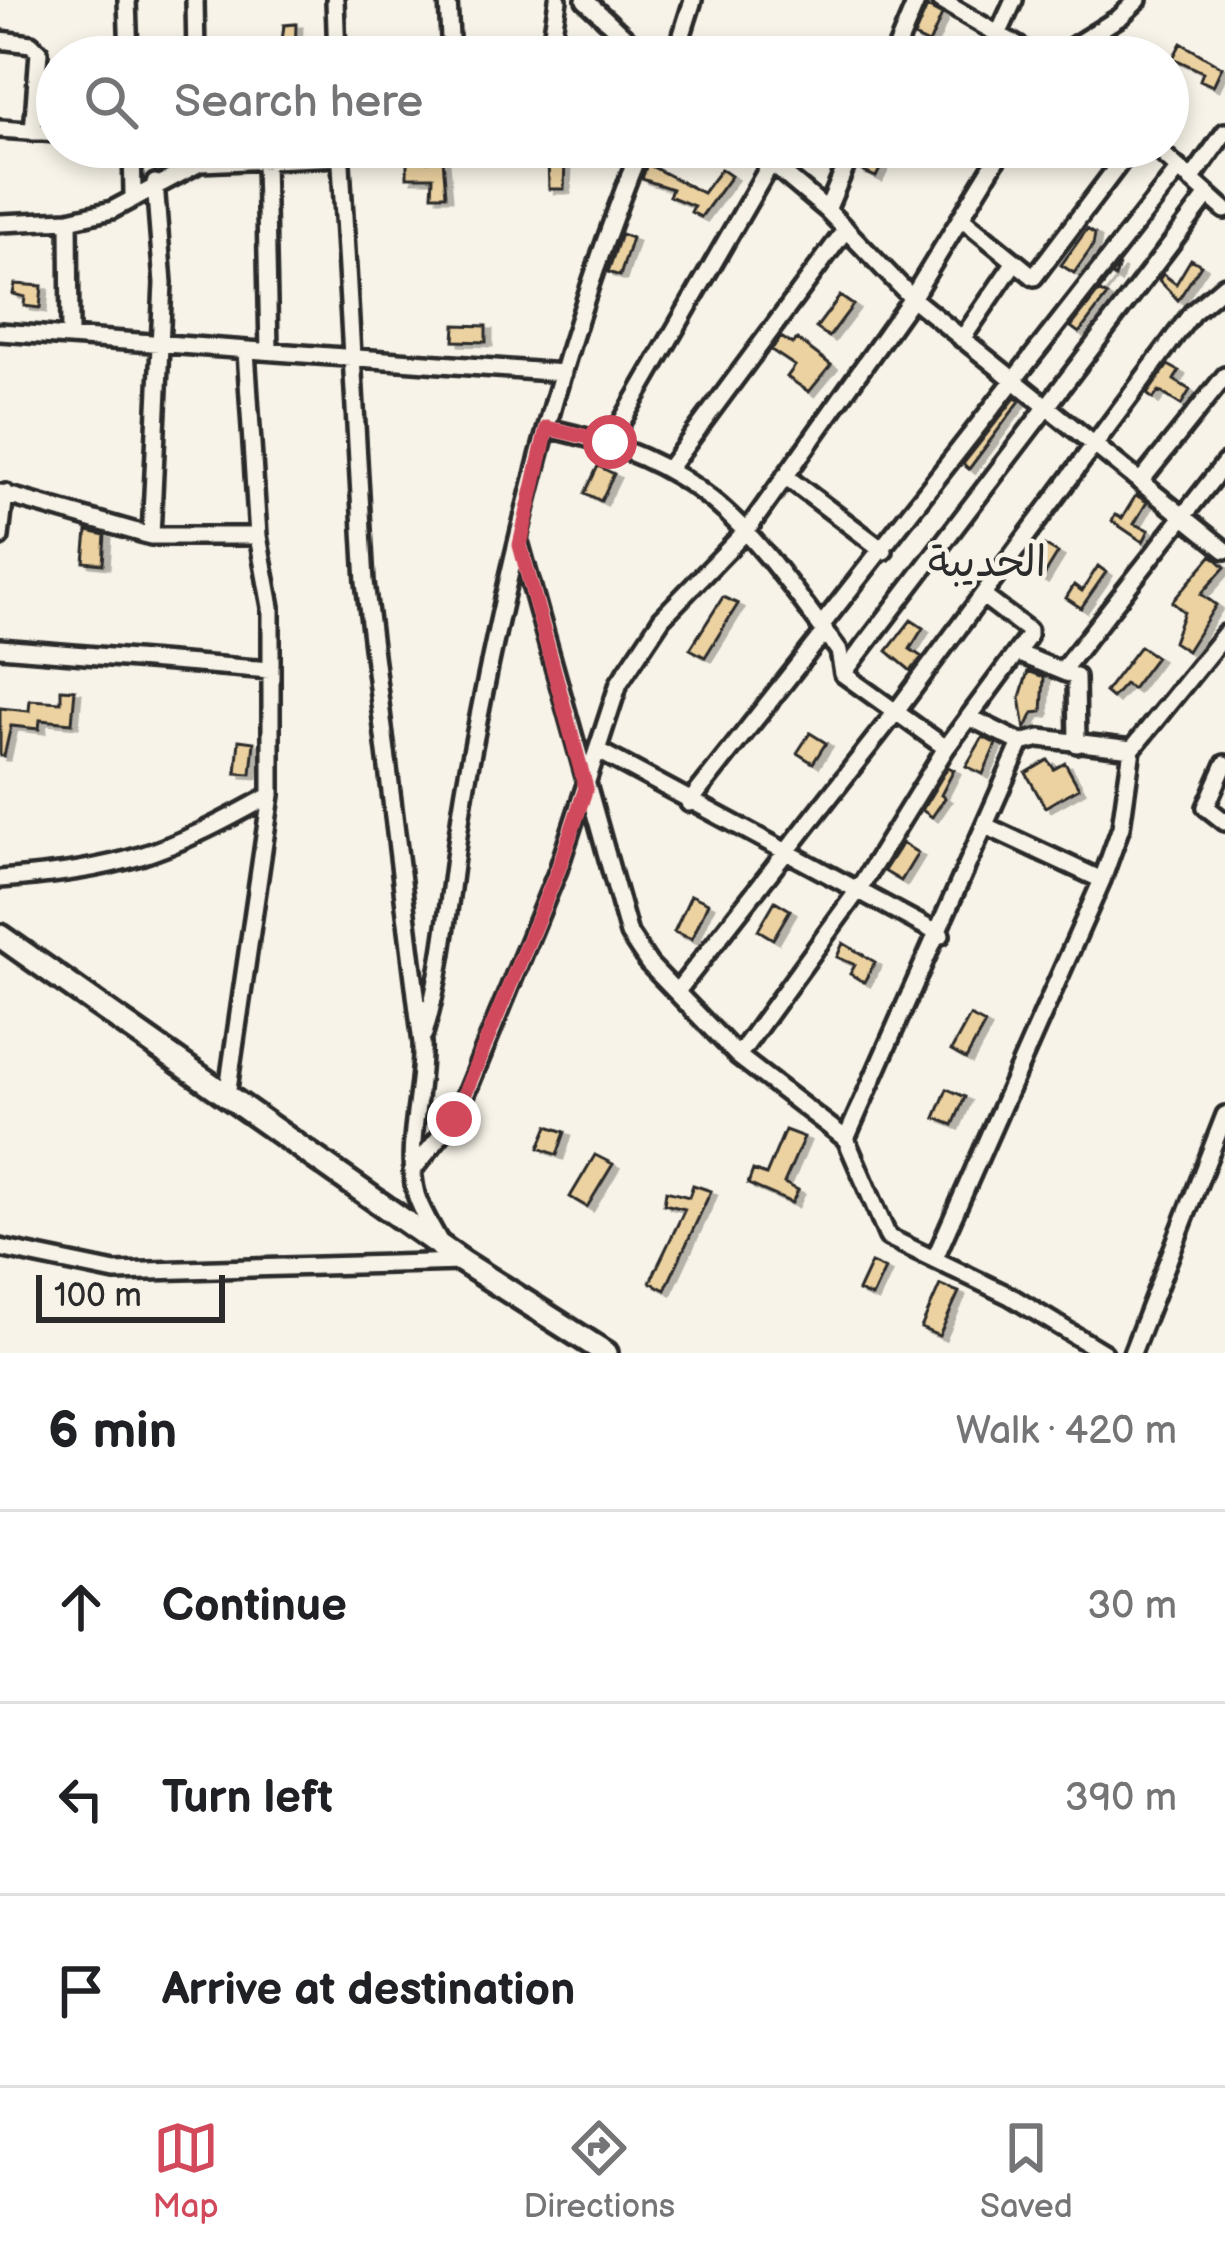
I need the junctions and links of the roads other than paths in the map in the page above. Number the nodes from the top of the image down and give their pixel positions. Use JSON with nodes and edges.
{"nodes":[{"id":1,"x":127,"y":0,"type":"edge"},
{"id":2,"x":196,"y":0,"type":"edge"},
{"id":3,"x":334,"y":0,"type":"edge"},
{"id":4,"x":448,"y":0,"type":"edge"},
{"id":5,"x":558,"y":0,"type":"edge"},
{"id":6,"x":693,"y":0,"type":"edge"},
{"id":7,"x":917,"y":0,"type":"edge"},
{"id":8,"x":940,"y":0,"type":"edge"},
{"id":9,"x":1014,"y":0,"type":"edge"},
{"id":10,"x":1138,"y":0,"type":"edge"},
{"id":11,"x":590,"y":2,"type":"edge"},
{"id":12,"x":998,"y":35,"type":"joint"},
{"id":13,"x":128,"y":36,"type":"edge"},
{"id":14,"x":196,"y":36,"type":"edge"},
{"id":15,"x":336,"y":36,"type":"edge"},
{"id":16,"x":450,"y":36,"type":"edge"},
{"id":17,"x":552,"y":36,"type":"edge"},
{"id":18,"x":625,"y":36,"type":"edge"},
{"id":19,"x":682,"y":36,"type":"edge"},
{"id":20,"x":902,"y":36,"type":"edge"},
{"id":21,"x":1090,"y":36,"type":"edge"},
{"id":22,"x":0,"y":40,"type":"edge"},
{"id":23,"x":36,"y":49,"type":"edge"},
{"id":24,"x":36,"y":92,"type":"edge"},
{"id":25,"x":0,"y":129,"type":"edge"},
{"id":26,"x":33,"y":132,"type":"junction"},
{"id":27,"x":36,"y":132,"type":"edge"},
{"id":28,"x":1225,"y":132,"type":"edge"},
{"id":29,"x":133,"y":168,"type":"edge"},
{"id":30,"x":179,"y":168,"type":"edge"},
{"id":31,"x":265,"y":168,"type":"edge"},
{"id":32,"x":341,"y":168,"type":"edge"},
{"id":33,"x":633,"y":168,"type":"edge"},
{"id":34,"x":770,"y":168,"type":"edge"},
{"id":35,"x":777,"y":168,"type":"edge"},
{"id":36,"x":845,"y":168,"type":"edge"},
{"id":37,"x":992,"y":168,"type":"edge"},
{"id":38,"x":1117,"y":168,"type":"edge"},
{"id":39,"x":1178,"y":168,"type":"edge"},
{"id":40,"x":1185,"y":174,"type":"junction"},
{"id":41,"x":154,"y":183,"type":"junction"},
{"id":42,"x":134,"y":194,"type":"junction"},
{"id":43,"x":1208,"y":195,"type":"junction"},
{"id":44,"x":827,"y":210,"type":"junction"},
{"id":45,"x":1225,"y":210,"type":"edge"},
{"id":46,"x":69,"y":220,"type":"junction"},
{"id":47,"x":964,"y":220,"type":"junction"},
{"id":48,"x":0,"y":223,"type":"edge"},
{"id":49,"x":846,"y":230,"type":"junction"},
{"id":50,"x":1014,"y":263,"type":"junction"},
{"id":51,"x":1225,"y":285,"type":"edge"},
{"id":52,"x":912,"y":298,"type":"junction"},
{"id":53,"x":0,"y":332,"type":"edge"},
{"id":54,"x":70,"y":337,"type":"junction"},
{"id":55,"x":962,"y":338,"type":"junction"},
{"id":56,"x":161,"y":343,"type":"junction"},
{"id":57,"x":246,"y":351,"type":"junction"},
{"id":58,"x":269,"y":351,"type":"junction"},
{"id":59,"x":348,"y":354,"type":"junction"},
{"id":60,"x":563,"y":373,"type":"junction"},
{"id":61,"x":1225,"y":376,"type":"edge"},
{"id":62,"x":1011,"y":378,"type":"junction"},
{"id":63,"x":1046,"y":406,"type":"junction"},
{"id":64,"x":547,"y":428,"type":"junction"},
{"id":65,"x":610,"y":442,"type":"junction"},
{"id":66,"x":1096,"y":446,"type":"junction"},
{"id":67,"x":1225,"y":463,"type":"edge"},
{"id":68,"x":669,"y":468,"type":"junction"},
{"id":69,"x":785,"y":476,"type":"junction"},
{"id":70,"x":1139,"y":482,"type":"junction"},
{"id":71,"x":2,"y":493,"type":"edge"},
{"id":72,"x":1181,"y":515,"type":"junction"},
{"id":73,"x":748,"y":529,"type":"junction"},
{"id":74,"x":151,"y":536,"type":"junction"},
{"id":75,"x":259,"y":536,"type":"junction"},
{"id":76,"x":0,"y":537,"type":"edge"},
{"id":77,"x":520,"y":545,"type":"junction"},
{"id":78,"x":1223,"y":545,"type":"edge"},
{"id":79,"x":884,"y":551,"type":"junction"},
{"id":80,"x":983,"y":596,"type":"junction"},
{"id":81,"x":823,"y":628,"type":"junction"},
{"id":82,"x":1225,"y":634,"type":"edge"},
{"id":83,"x":0,"y":648,"type":"edge"},
{"id":84,"x":1017,"y":653,"type":"junction"},
{"id":85,"x":1064,"y":668,"type":"junction"},
{"id":86,"x":270,"y":670,"type":"junction"},
{"id":87,"x":843,"y":674,"type":"junction"},
{"id":88,"x":895,"y":713,"type":"junction"},
{"id":89,"x":969,"y":717,"type":"junction"},
{"id":90,"x":1022,"y":743,"type":"junction"},
{"id":91,"x":1077,"y":744,"type":"junction"},
{"id":92,"x":946,"y":748,"type":"junction"},
{"id":93,"x":1132,"y":749,"type":"junction"},
{"id":94,"x":597,"y":750,"type":"junction"},
{"id":95,"x":1225,"y":764,"type":"edge"},
{"id":96,"x":586,"y":788,"type":"junction"},
{"id":97,"x":271,"y":795,"type":"junction"},
{"id":98,"x":688,"y":802,"type":"junction"},
{"id":99,"x":1225,"y":822,"type":"edge"},
{"id":100,"x":986,"y":826,"type":"junction"},
{"id":101,"x":788,"y":851,"type":"junction"},
{"id":102,"x":0,"y":879,"type":"edge"},
{"id":103,"x":1102,"y":880,"type":"junction"},
{"id":104,"x":860,"y":889,"type":"junction"},
{"id":105,"x":940,"y":934,"type":"junction"},
{"id":106,"x":0,"y":936,"type":"edge"},
{"id":107,"x":678,"y":990,"type":"junction"},
{"id":108,"x":422,"y":1043,"type":"junction"},
{"id":109,"x":737,"y":1056,"type":"junction"},
{"id":110,"x":227,"y":1096,"type":"junction"},
{"id":111,"x":1225,"y":1115,"type":"edge"},
{"id":112,"x":846,"y":1139,"type":"junction"},
{"id":113,"x":412,"y":1171,"type":"junction"},
{"id":114,"x":442,"y":1247,"type":"junction"},
{"id":115,"x":0,"y":1248,"type":"edge"},
{"id":116,"x":935,"y":1258,"type":"junction"},
{"id":117,"x":463,"y":1262,"type":"junction"},
{"id":118,"x":607,"y":1353,"type":"edge"},
{"id":119,"x":1104,"y":1353,"type":"edge"},
{"id":120,"x":1132,"y":1353,"type":"edge"}],
"edges":[{"from":1,"to":13,"type":"street"},
{"from":2,"to":14,"type":"street"},
{"from":3,"to":15,"type":"street"},
{"from":4,"to":16,"type":"street"},
{"from":5,"to":17,"type":"street"},
{"from":6,"to":19,"type":"street"},
{"from":7,"to":20,"type":"street"},
{"from":8,"to":12,"type":"street"},
{"from":9,"to":12,"type":"street"},
{"from":10,"to":21,"type":"street"},
{"from":11,"to":18,"type":"street"},
{"from":22,"to":23,"type":"street"},
{"from":24,"to":26,"type":"street"},
{"from":25,"to":26,"type":"street"},
{"from":26,"to":27,"type":"street"},
{"from":28,"to":40,"type":"street"},
{"from":29,"to":42,"type":"street"},
{"from":30,"to":41,"type":"street"},
{"from":31,"to":58,"type":"street"},
{"from":32,"to":59,"type":"street"},
{"from":33,"to":60,"type":"street"},
{"from":34,"to":65,"type":"street"},
{"from":35,"to":44,"type":"street"},
{"from":36,"to":44,"type":"street"},
{"from":37,"to":47,"type":"street"},
{"from":38,"to":50,"type":"street"},
{"from":39,"to":40,"type":"street"},
{"from":40,"to":43,"type":"street"},
{"from":40,"to":62,"type":"street"},
{"from":41,"to":42,"type":"street"},
{"from":41,"to":56,"type":"street"},
{"from":42,"to":46,"type":"street"},
{"from":43,"to":45,"type":"street"},
{"from":43,"to":63,"type":"street"},
{"from":44,"to":49,"type":"street"},
{"from":46,"to":48,"type":"street"},
{"from":46,"to":54,"type":"street"},
{"from":47,"to":50,"type":"street"},
{"from":47,"to":52,"type":"street"},
{"from":49,"to":52,"type":"street"},
{"from":49,"to":68,"type":"street"},
{"from":50,"to":55,"type":"street"},
{"from":51,"to":66,"type":"street"},
{"from":52,"to":55,"type":"street"},
{"from":52,"to":69,"type":"street"},
{"from":53,"to":54,"type":"street"},
{"from":54,"to":56,"type":"street"},
{"from":55,"to":62,"type":"street"},
{"from":56,"to":57,"type":"street"},
{"from":56,"to":74,"type":"street"},
{"from":57,"to":58,"type":"street"},
{"from":57,"to":75,"type":"street"},
{"from":58,"to":59,"type":"street"},
{"from":59,"to":60,"type":"street"},
{"from":59,"to":108,"type":"street"},
{"from":60,"to":64,"type":"street"},
{"from":61,"to":70,"type":"street"},
{"from":62,"to":63,"type":"street"},
{"from":62,"to":79,"type":"street"},
{"from":63,"to":66,"type":"street"},
{"from":63,"to":87,"type":"street"},
{"from":64,"to":65,"type":"street"},
{"from":64,"to":77,"type":"street"},
{"from":65,"to":68,"type":"street"},
{"from":66,"to":70,"type":"street"},
{"from":66,"to":80,"type":"street"},
{"from":67,"to":72,"type":"street"},
{"from":68,"to":73,"type":"street"},
{"from":69,"to":73,"type":"street"},
{"from":69,"to":79,"type":"street"},
{"from":70,"to":72,"type":"street"},
{"from":71,"to":74,"type":"street"},
{"from":71,"to":76,"type":"street"},
{"from":72,"to":78,"type":"street"},
{"from":72,"to":85,"type":"street"},
{"from":73,"to":81,"type":"street"},
{"from":73,"to":94,"type":"street"},
{"from":74,"to":75,"type":"street"},
{"from":75,"to":86,"type":"street"},
{"from":77,"to":96,"type":"street"},
{"from":77,"to":108,"type":"street"},
{"from":79,"to":81,"type":"street"},
{"from":80,"to":84,"type":"street"},
{"from":80,"to":88,"type":"street"},
{"from":81,"to":87,"type":"street"},
{"from":81,"to":98,"type":"street"},
{"from":82,"to":93,"type":"street"},
{"from":83,"to":86,"type":"street"},
{"from":84,"to":85,"type":"street"},
{"from":84,"to":89,"type":"street"},
{"from":85,"to":91,"type":"street"},
{"from":86,"to":97,"type":"street"},
{"from":87,"to":88,"type":"street"},
{"from":88,"to":92,"type":"street"},
{"from":88,"to":101,"type":"street"},
{"from":89,"to":90,"type":"street"},
{"from":89,"to":92,"type":"street"},
{"from":90,"to":91,"type":"street"},
{"from":90,"to":100,"type":"street"},
{"from":91,"to":93,"type":"street"},
{"from":92,"to":104,"type":"street"},
{"from":93,"to":103,"type":"street"},
{"from":94,"to":96,"type":"street"},
{"from":94,"to":98,"type":"street"},
{"from":95,"to":99,"type":"street"},
{"from":96,"to":107,"type":"street"},
{"from":96,"to":113,"type":"street"},
{"from":97,"to":102,"type":"street"},
{"from":97,"to":110,"type":"street"},
{"from":98,"to":101,"type":"street"},
{"from":100,"to":103,"type":"street"},
{"from":100,"to":105,"type":"street"},
{"from":101,"to":104,"type":"street"},
{"from":101,"to":107,"type":"street"},
{"from":103,"to":116,"type":"street"},
{"from":104,"to":105,"type":"street"},
{"from":104,"to":109,"type":"street"},
{"from":105,"to":112,"type":"street"},
{"from":106,"to":110,"type":"main road"},
{"from":107,"to":109,"type":"street"},
{"from":108,"to":113,"type":"street"},
{"from":109,"to":112,"type":"street"},
{"from":110,"to":114,"type":"main road"},
{"from":111,"to":120,"type":"street"},
{"from":112,"to":116,"type":"street"},
{"from":113,"to":114,"type":"street"},
{"from":114,"to":117,"type":"main road"},
{"from":115,"to":117,"type":"street"},
{"from":116,"to":119,"type":"street"},
{"from":117,"to":118,"type":"main road"}]}
